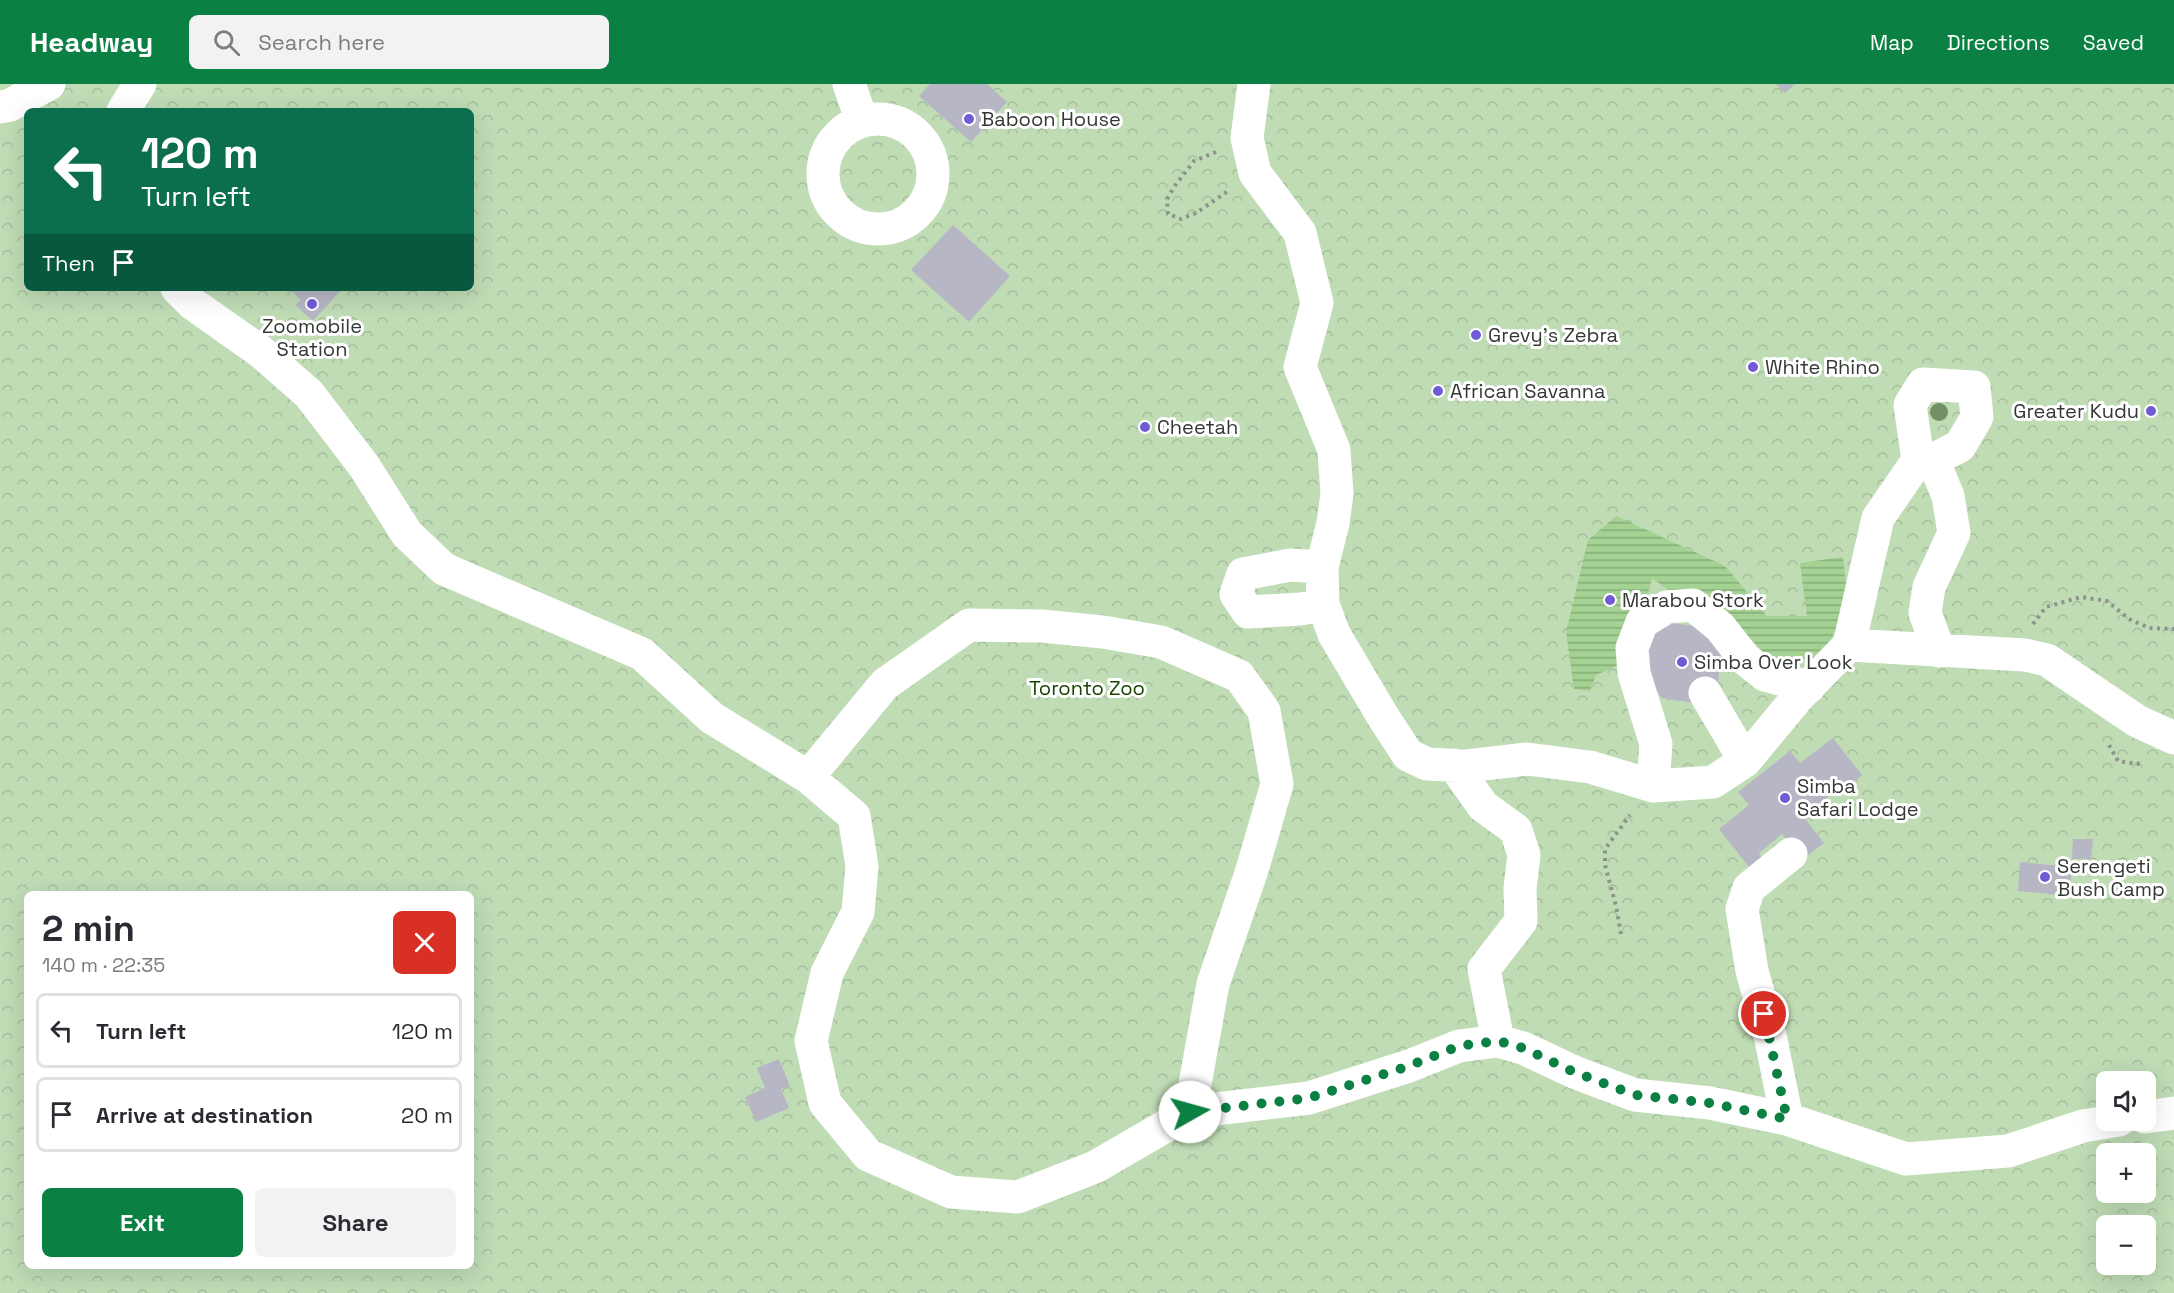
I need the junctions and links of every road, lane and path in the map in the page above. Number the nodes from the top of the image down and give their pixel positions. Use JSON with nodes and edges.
{"nodes":[{"id":1,"x":49,"y":84,"type":"edge"},
{"id":2,"x":140,"y":84,"type":"edge"},
{"id":3,"x":849,"y":84,"type":"edge"},
{"id":4,"x":1254,"y":84,"type":"edge"},
{"id":5,"x":125,"y":108,"type":"edge"},
{"id":6,"x":12,"y":109,"type":"edge"},
{"id":7,"x":862,"y":121,"type":"dead end"},
{"id":8,"x":1247,"y":138,"type":"junction"},
{"id":9,"x":1255,"y":173,"type":"junction"},
{"id":10,"x":180,"y":291,"type":"edge"},
{"id":11,"x":1322,"y":567,"type":"junction"},
{"id":12,"x":1323,"y":604,"type":"junction"},
{"id":13,"x":2174,"y":629,"type":"edge"},
{"id":14,"x":1849,"y":645,"type":"junction"},
{"id":15,"x":1939,"y":651,"type":"junction"},
{"id":16,"x":2025,"y":655,"type":"junction"},
{"id":17,"x":1809,"y":687,"type":"junction"},
{"id":18,"x":1705,"y":693,"type":"dead end"},
{"id":19,"x":2174,"y":738,"type":"edge"},
{"id":20,"x":1745,"y":761,"type":"junction"},
{"id":21,"x":1454,"y":765,"type":"junction"},
{"id":22,"x":808,"y":777,"type":"junction"},
{"id":23,"x":1653,"y":786,"type":"junction"},
{"id":24,"x":1791,"y":854,"type":"dead end"},
{"id":25,"x":1621,"y":934,"type":"dead end"},
{"id":26,"x":1498,"y":1041,"type":"junction"},
{"id":27,"x":1190,"y":1112,"type":"junction"},
{"id":28,"x":2174,"y":1113,"type":"edge"},
{"id":29,"x":2156,"y":1115,"type":"edge"},
{"id":30,"x":1787,"y":1119,"type":"junction"},
{"id":31,"x":2096,"y":1124,"type":"edge"}],
"edges":[{"from":1,"to":6,"type":"street"},
{"from":2,"to":5,"type":"street"},
{"from":3,"to":7,"type":"street"},
{"from":4,"to":8,"type":"street"},
{"from":8,"to":9,"type":"street"},
{"from":8,"to":9,"type":"path"},
{"from":9,"to":11,"type":"street"},
{"from":10,"to":22,"type":"street"},
{"from":11,"to":12,"type":"street"},
{"from":11,"to":12,"type":"street"},
{"from":12,"to":21,"type":"street"},
{"from":13,"to":16,"type":"path"},
{"from":14,"to":15,"type":"street"},
{"from":14,"to":15,"type":"street"},
{"from":14,"to":17,"type":"street"},
{"from":15,"to":16,"type":"street"},
{"from":16,"to":19,"type":"street"},
{"from":17,"to":20,"type":"street"},
{"from":17,"to":23,"type":"street"},
{"from":18,"to":20,"type":"street"},
{"from":20,"to":23,"type":"street"},
{"from":21,"to":23,"type":"street"},
{"from":21,"to":26,"type":"street"},
{"from":22,"to":27,"type":"street"},
{"from":22,"to":27,"type":"street"},
{"from":23,"to":25,"type":"path"},
{"from":24,"to":30,"type":"street"},
{"from":26,"to":27,"type":"street"},
{"from":26,"to":30,"type":"street"},
{"from":28,"to":29,"type":"street"},
{"from":30,"to":31,"type":"street"}]}
